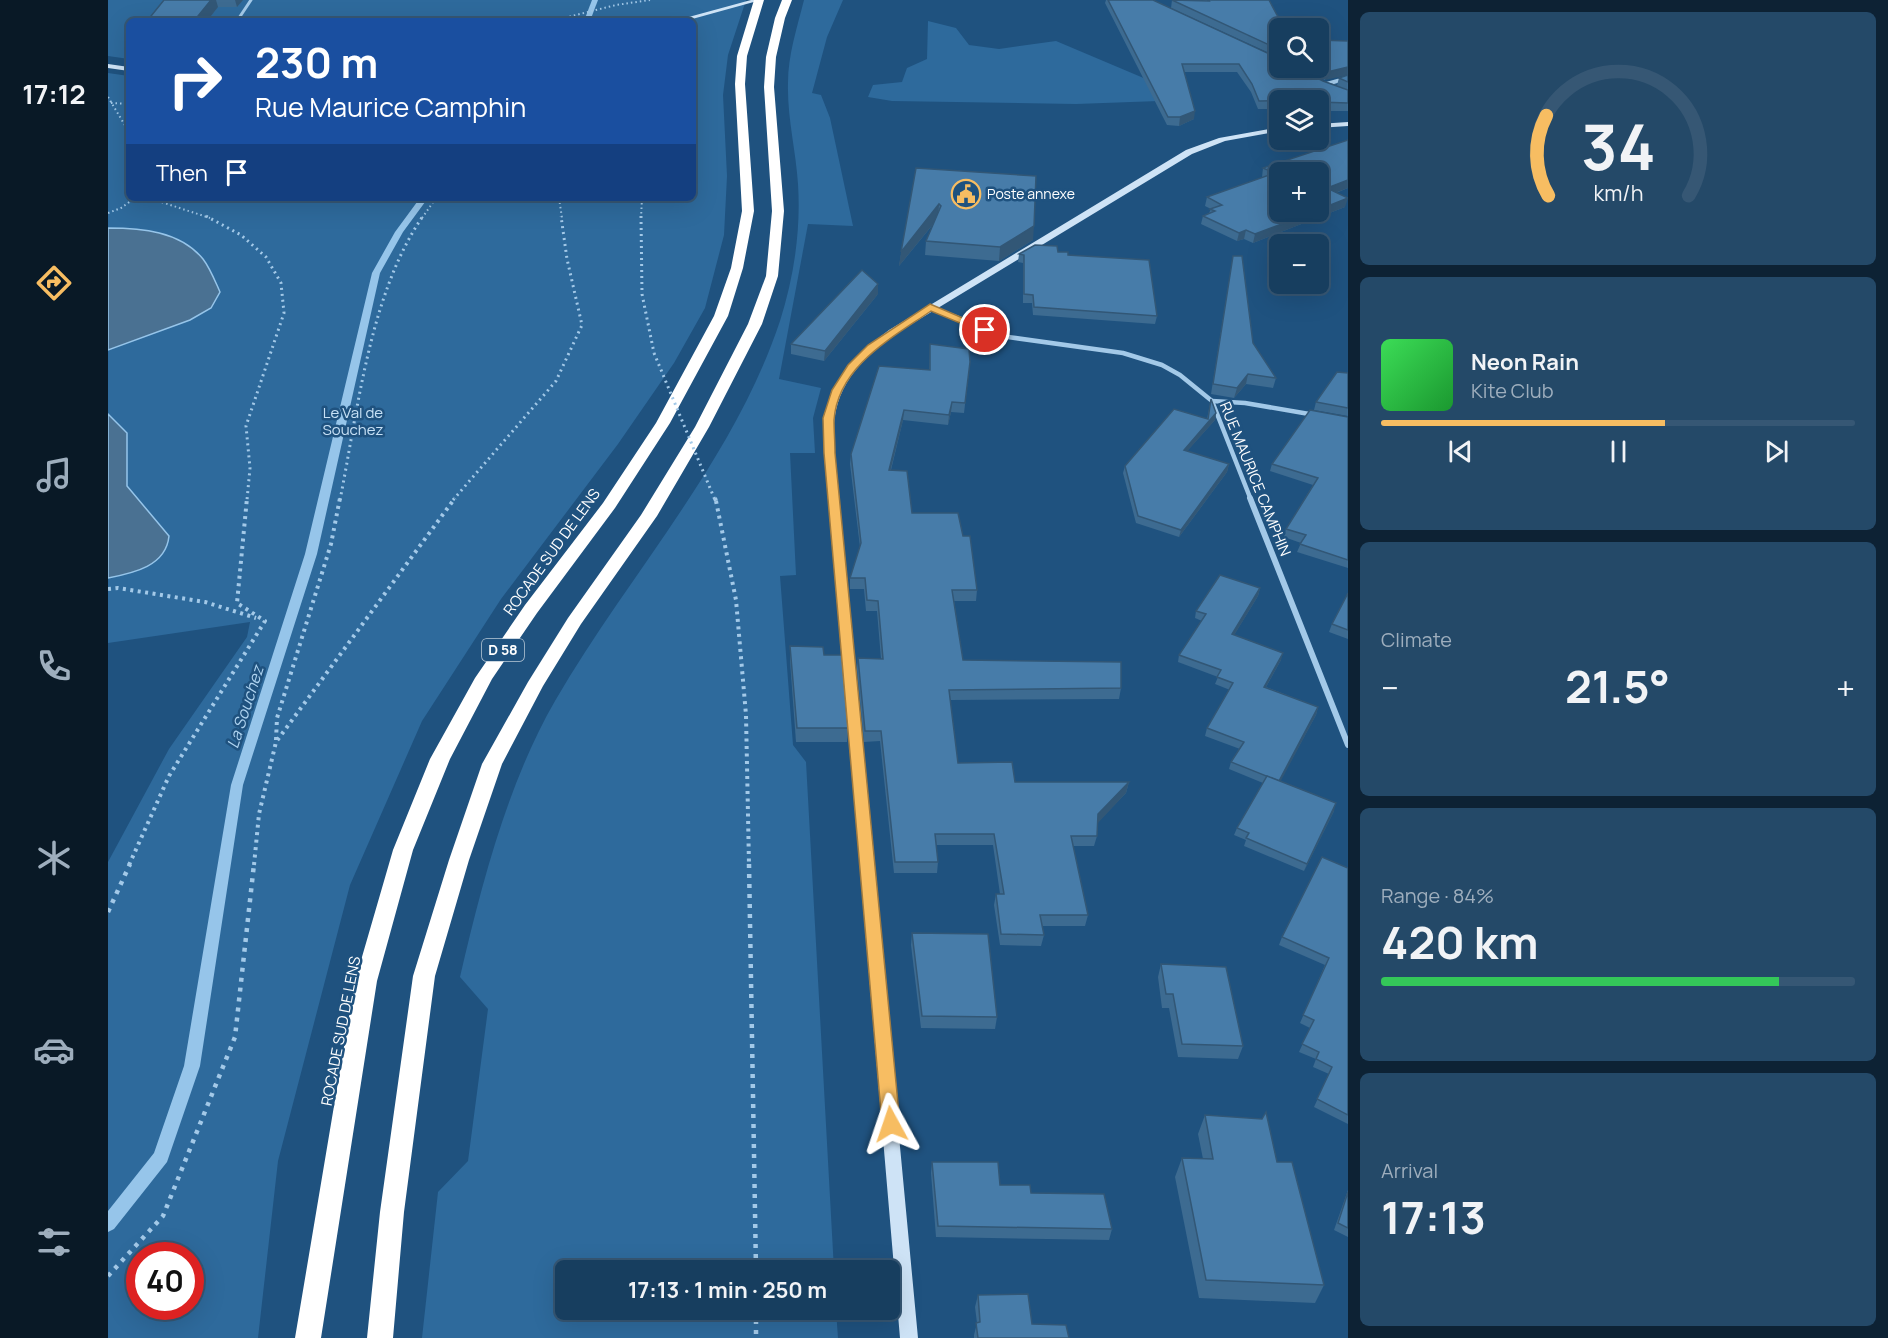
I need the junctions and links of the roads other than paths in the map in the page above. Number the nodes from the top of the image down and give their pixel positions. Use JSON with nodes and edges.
{"nodes":[{"id":1,"x":251,"y":0,"type":"edge"},
{"id":2,"x":759,"y":0,"type":"edge"},
{"id":3,"x":787,"y":0,"type":"edge"},
{"id":4,"x":239,"y":18,"type":"edge"},
{"id":5,"x":688,"y":18,"type":"edge"},
{"id":6,"x":108,"y":66,"type":"edge"},
{"id":7,"x":126,"y":69,"type":"edge"},
{"id":8,"x":1348,"y":78,"type":"edge"},
{"id":9,"x":1314,"y":80,"type":"edge"},
{"id":10,"x":1323,"y":85,"type":"junction"},
{"id":11,"x":1340,"y":92,"type":"edge"},
{"id":12,"x":1348,"y":124,"type":"edge"},
{"id":13,"x":1329,"y":125,"type":"edge"},
{"id":14,"x":1269,"y":130,"type":"edge"},
{"id":15,"x":930,"y":307,"type":"junction"},
{"id":16,"x":1212,"y":401,"type":"junction"},
{"id":17,"x":1325,"y":416,"type":"edge"},
{"id":18,"x":1348,"y":745,"type":"edge"},
{"id":19,"x":308,"y":1338,"type":"edge"},
{"id":20,"x":380,"y":1338,"type":"edge"},
{"id":21,"x":909,"y":1338,"type":"edge"}],
"edges":[{"from":1,"to":4,"type":"lane"},
{"from":2,"to":5,"type":"street"},
{"from":2,"to":19,"type":"highway","name":"ROCADE SUD DE LENS","number":"D 58"},
{"from":3,"to":20,"type":"highway","number":"D 58"},
{"from":6,"to":7,"type":"street"},
{"from":8,"to":10,"type":"street"},
{"from":9,"to":10,"type":"street"},
{"from":10,"to":11,"type":"street"},
{"from":12,"to":13,"type":"street"},
{"from":14,"to":15,"type":"street"},
{"from":15,"to":16,"type":"street","name":"RUE MAURICE CAMPHIN"},
{"from":15,"to":21,"type":"street"},
{"from":16,"to":17,"type":"street"},
{"from":16,"to":18,"type":"street","name":"RUE MAURICE CAMPHIN"}]}
